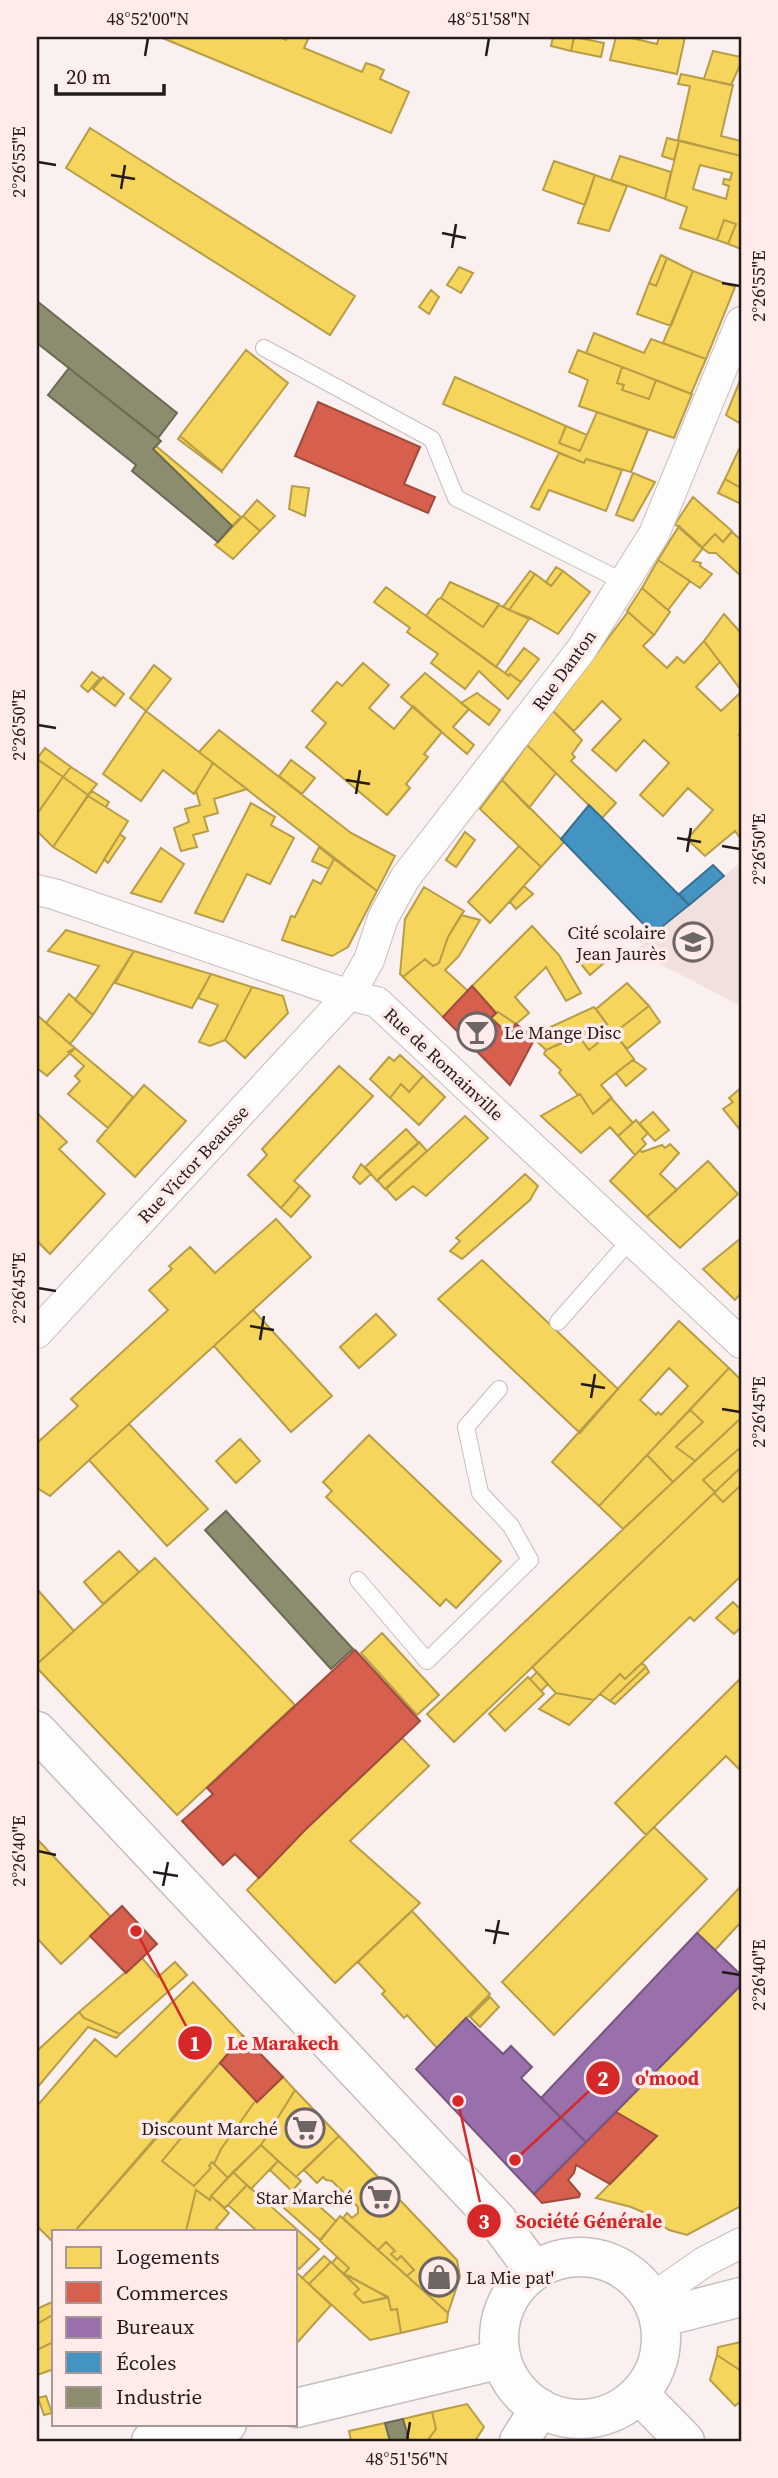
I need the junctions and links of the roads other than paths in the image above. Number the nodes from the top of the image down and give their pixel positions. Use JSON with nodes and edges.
{"nodes":[{"id":1,"x":741,"y":322,"type":"edge"},
{"id":2,"x":264,"y":348,"type":"dead end"},
{"id":3,"x":624,"y":582,"type":"junction"},
{"id":4,"x":42,"y":886,"type":"edge"},
{"id":5,"x":349,"y":995,"type":"junction"},
{"id":6,"x":631,"y":1240,"type":"junction"},
{"id":7,"x":558,"y":1322,"type":"dead end"},
{"id":8,"x":37,"y":1333,"type":"edge"},
{"id":9,"x":741,"y":1343,"type":"edge"},
{"id":10,"x":499,"y":1389,"type":"dead end"},
{"id":11,"x":358,"y":1580,"type":"dead end"},
{"id":12,"x":37,"y":1731,"type":"edge"},
{"id":13,"x":741,"y":2243,"type":"edge"},
{"id":14,"x":534,"y":2270,"type":"junction"},
{"id":15,"x":741,"y":2297,"type":"edge"},
{"id":16,"x":655,"y":2308,"type":"junction"},
{"id":17,"x":502,"y":2359,"type":"junction"},
{"id":18,"x":640,"y":2395,"type":"junction"},
{"id":19,"x":298,"y":2408,"type":"edge"},
{"id":20,"x":540,"y":2408,"type":"junction"},
{"id":21,"x":218,"y":2426,"type":"edge"},
{"id":22,"x":151,"y":2441,"type":"edge"},
{"id":23,"x":519,"y":2441,"type":"edge"},
{"id":24,"x":685,"y":2441,"type":"edge"}],
"edges":[{"from":1,"to":3,"type":"street","name":"Rue Danton"},
{"from":2,"to":3,"type":"lane"},
{"from":3,"to":5,"type":"street","name":"Rue Danton"},
{"from":4,"to":5,"type":"street","name":"Rue de Romainville"},
{"from":5,"to":6,"type":"street","name":"Rue de Romainville"},
{"from":5,"to":8,"type":"street","name":"Rue Victor Beausse"},
{"from":6,"to":7,"type":"lane"},
{"from":6,"to":9,"type":"street","name":"Rue de Romainville"},
{"from":10,"to":11,"type":"lane"},
{"from":12,"to":14,"type":"main road"},
{"from":13,"to":16,"type":"street"},
{"from":14,"to":16,"type":"main road"},
{"from":14,"to":17,"type":"main road"},
{"from":15,"to":16,"type":"main road"},
{"from":16,"to":18,"type":"main road"},
{"from":17,"to":19,"type":"main road"},
{"from":17,"to":20,"type":"main road"},
{"from":18,"to":20,"type":"main road"},
{"from":18,"to":24,"type":"main road"},
{"from":20,"to":23,"type":"main road"},
{"from":21,"to":22,"type":"main road"}]}
